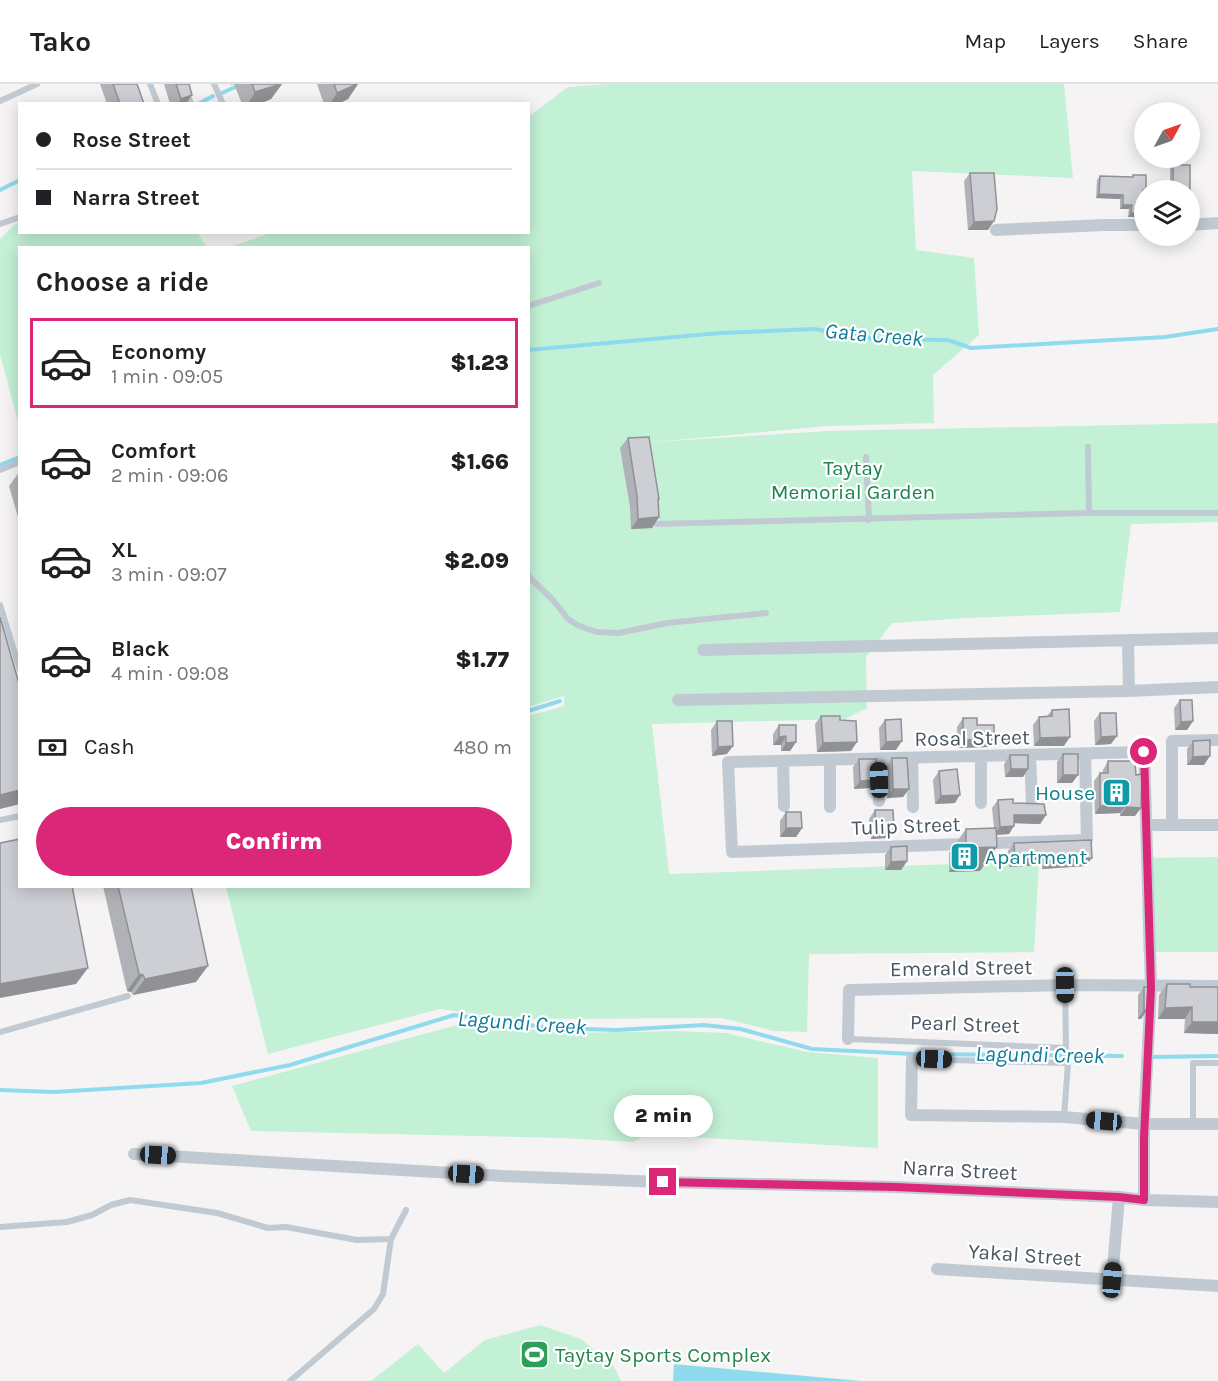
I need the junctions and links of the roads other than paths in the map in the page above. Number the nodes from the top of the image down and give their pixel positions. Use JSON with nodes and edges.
{"nodes":[{"id":1,"x":37,"y":84,"type":"edge"},
{"id":2,"x":150,"y":84,"type":"edge"},
{"id":3,"x":184,"y":84,"type":"edge"},
{"id":4,"x":214,"y":84,"type":"edge"},
{"id":5,"x":0,"y":101,"type":"edge"},
{"id":6,"x":157,"y":102,"type":"edge"},
{"id":7,"x":190,"y":102,"type":"edge"},
{"id":8,"x":222,"y":102,"type":"edge"},
{"id":9,"x":18,"y":218,"type":"edge"},
{"id":10,"x":1218,"y":223,"type":"edge"},
{"id":11,"x":0,"y":224,"type":"edge"},
{"id":12,"x":1200,"y":224,"type":"edge"},
{"id":13,"x":1134,"y":225,"type":"edge"},
{"id":14,"x":996,"y":230,"type":"dead end"},
{"id":15,"x":599,"y":283,"type":"dead end"},
{"id":16,"x":530,"y":305,"type":"edge"},
{"id":17,"x":1088,"y":447,"type":"dead end"},
{"id":18,"x":866,"y":457,"type":"dead end"},
{"id":19,"x":18,"y":463,"type":"edge"},
{"id":20,"x":0,"y":470,"type":"edge"},
{"id":21,"x":1089,"y":513,"type":"junction"},
{"id":22,"x":1218,"y":513,"type":"edge"},
{"id":23,"x":868,"y":520,"type":"junction"},
{"id":24,"x":657,"y":524,"type":"edge"},
{"id":25,"x":530,"y":578,"type":"edge"},
{"id":26,"x":0,"y":604,"type":"edge"},
{"id":27,"x":766,"y":613,"type":"dead end"},
{"id":28,"x":1218,"y":638,"type":"edge"},
{"id":29,"x":1128,"y":640,"type":"junction"},
{"id":30,"x":703,"y":650,"type":"dead end"},
{"id":31,"x":18,"y":663,"type":"edge"},
{"id":32,"x":1218,"y":687,"type":"edge"},
{"id":33,"x":1129,"y":691,"type":"junction"},
{"id":34,"x":678,"y":700,"type":"dead end"},
{"id":35,"x":1218,"y":740,"type":"edge"},
{"id":36,"x":1085,"y":754,"type":"junction"},
{"id":37,"x":1030,"y":756,"type":"junction"},
{"id":38,"x":981,"y":757,"type":"junction"},
{"id":39,"x":912,"y":759,"type":"junction"},
{"id":40,"x":830,"y":760,"type":"junction"},
{"id":41,"x":878,"y":760,"type":"junction"},
{"id":42,"x":783,"y":761,"type":"junction"},
{"id":43,"x":728,"y":762,"type":"joint"},
{"id":44,"x":879,"y":801,"type":"dead end"},
{"id":45,"x":1032,"y":802,"type":"edge"},
{"id":46,"x":981,"y":804,"type":"dead end"},
{"id":47,"x":784,"y":806,"type":"dead end"},
{"id":48,"x":830,"y":807,"type":"dead end"},
{"id":49,"x":913,"y":807,"type":"dead end"},
{"id":50,"x":18,"y":816,"type":"edge"},
{"id":51,"x":0,"y":820,"type":"edge"},
{"id":52,"x":1146,"y":825,"type":"junction"},
{"id":53,"x":1172,"y":825,"type":"junction"},
{"id":54,"x":1218,"y":825,"type":"edge"},
{"id":55,"x":1065,"y":985,"type":"junction"},
{"id":56,"x":1218,"y":986,"type":"edge"},
{"id":57,"x":1151,"y":987,"type":"junction"},
{"id":58,"x":849,"y":990,"type":"joint"},
{"id":59,"x":129,"y":996,"type":"dead end"},
{"id":60,"x":0,"y":1032,"type":"edge"},
{"id":61,"x":848,"y":1039,"type":"joint"},
{"id":62,"x":912,"y":1059,"type":"joint"},
{"id":63,"x":1218,"y":1063,"type":"edge"},
{"id":64,"x":1064,"y":1117,"type":"junction"},
{"id":65,"x":1193,"y":1123,"type":"junction"},
{"id":66,"x":1144,"y":1124,"type":"junction"},
{"id":67,"x":1218,"y":1124,"type":"edge"},
{"id":68,"x":134,"y":1154,"type":"dead end"},
{"id":69,"x":1119,"y":1197,"type":"junction"},
{"id":70,"x":1144,"y":1200,"type":"junction"},
{"id":71,"x":1218,"y":1202,"type":"edge"},
{"id":72,"x":406,"y":1210,"type":"dead end"},
{"id":73,"x":0,"y":1227,"type":"edge"},
{"id":74,"x":391,"y":1239,"type":"junction"},
{"id":75,"x":937,"y":1269,"type":"dead end"},
{"id":76,"x":1112,"y":1280,"type":"junction"},
{"id":77,"x":1218,"y":1286,"type":"edge"},
{"id":78,"x":290,"y":1381,"type":"edge"}],
"edges":[{"from":1,"to":5,"type":"lane"},
{"from":2,"to":6,"type":"lane"},
{"from":3,"to":7,"type":"lane"},
{"from":4,"to":8,"type":"lane"},
{"from":9,"to":11,"type":"lane"},
{"from":10,"to":12,"type":"street"},
{"from":13,"to":14,"type":"street"},
{"from":15,"to":16,"type":"lane"},
{"from":17,"to":21,"type":"lane"},
{"from":18,"to":23,"type":"lane"},
{"from":19,"to":20,"type":"lane"},
{"from":21,"to":22,"type":"lane"},
{"from":21,"to":23,"type":"lane"},
{"from":23,"to":24,"type":"lane"},
{"from":25,"to":27,"type":"lane"},
{"from":26,"to":31,"type":"lane"},
{"from":28,"to":29,"type":"street"},
{"from":29,"to":30,"type":"street"},
{"from":29,"to":33,"type":"street"},
{"from":32,"to":33,"type":"street"},
{"from":33,"to":34,"type":"street"},
{"from":35,"to":53,"type":"street"},
{"from":36,"to":37,"type":"street","name":"Rosal Street"},
{"from":36,"to":43,"type":"street","name":"Tulip Street"},
{"from":36,"to":52,"type":"street","name":"Rosal Street"},
{"from":37,"to":38,"type":"street","name":"Rosal Street"},
{"from":37,"to":45,"type":"street"},
{"from":38,"to":39,"type":"street","name":"Rosal Street"},
{"from":38,"to":46,"type":"street"},
{"from":39,"to":41,"type":"street","name":"Rosal Street"},
{"from":39,"to":49,"type":"street"},
{"from":40,"to":41,"type":"street","name":"Rosal Street"},
{"from":40,"to":42,"type":"street","name":"Rosal Street"},
{"from":40,"to":48,"type":"street"},
{"from":41,"to":44,"type":"street"},
{"from":42,"to":43,"type":"street","name":"Rosal Street"},
{"from":42,"to":47,"type":"street"},
{"from":50,"to":51,"type":"lane"},
{"from":52,"to":53,"type":"street"},
{"from":52,"to":57,"type":"street"},
{"from":53,"to":54,"type":"street"},
{"from":55,"to":57,"type":"street","name":"Emerald Street"},
{"from":55,"to":58,"type":"street","name":"Emerald Street"},
{"from":55,"to":61,"type":"lane","name":"Pearl Street"},
{"from":56,"to":57,"type":"street","name":"Emerald Street"},
{"from":57,"to":66,"type":"street"},
{"from":58,"to":61,"type":"street","name":"Pearl Street"},
{"from":59,"to":60,"type":"lane"},
{"from":62,"to":64,"type":"street"},
{"from":62,"to":64,"type":"lane"},
{"from":63,"to":65,"type":"lane"},
{"from":64,"to":66,"type":"street"},
{"from":65,"to":66,"type":"street"},
{"from":65,"to":67,"type":"street"},
{"from":66,"to":70,"type":"street"},
{"from":68,"to":69,"type":"street","name":"Narra Street"},
{"from":69,"to":70,"type":"street","name":"Narra Street"},
{"from":69,"to":76,"type":"street"},
{"from":70,"to":71,"type":"street","name":"Narra Street"},
{"from":72,"to":74,"type":"lane"},
{"from":73,"to":74,"type":"lane"},
{"from":74,"to":78,"type":"lane"},
{"from":75,"to":76,"type":"street","name":"Yakal Street"},
{"from":76,"to":77,"type":"street","name":"Yakal Street"}]}
